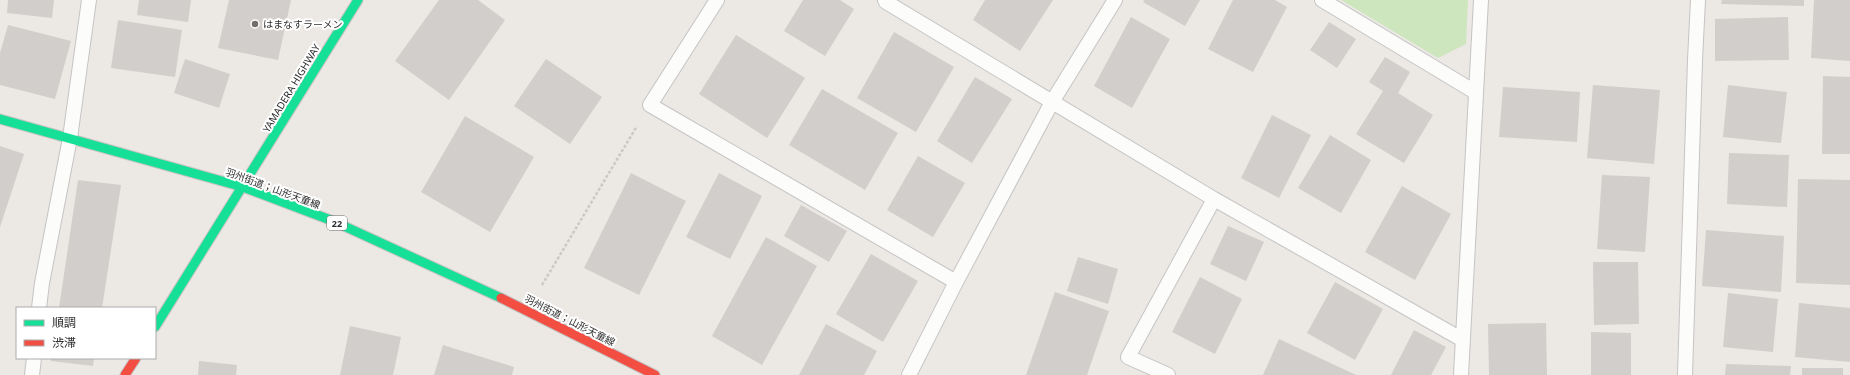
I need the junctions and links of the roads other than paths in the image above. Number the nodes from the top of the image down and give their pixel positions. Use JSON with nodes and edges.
{"nodes":[{"id":1,"x":89,"y":0,"type":"edge"},
{"id":2,"x":358,"y":0,"type":"edge"},
{"id":3,"x":717,"y":0,"type":"edge"},
{"id":4,"x":885,"y":0,"type":"edge"},
{"id":5,"x":1115,"y":0,"type":"edge"},
{"id":6,"x":1322,"y":0,"type":"edge"},
{"id":7,"x":1481,"y":0,"type":"edge"},
{"id":8,"x":1698,"y":0,"type":"edge"},
{"id":9,"x":1475,"y":92,"type":"junction"},
{"id":10,"x":1052,"y":102,"type":"junction"},
{"id":11,"x":0,"y":119,"type":"edge"},
{"id":12,"x":70,"y":138,"type":"junction"},
{"id":13,"x":243,"y":187,"type":"junction"},
{"id":14,"x":1214,"y":199,"type":"junction"},
{"id":15,"x":956,"y":282,"type":"junction"},
{"id":16,"x":39,"y":307,"type":"edge"},
{"id":17,"x":156,"y":325,"type":"edge"},
{"id":18,"x":1464,"y":340,"type":"junction"},
{"id":19,"x":34,"y":359,"type":"edge"},
{"id":20,"x":135,"y":359,"type":"edge"},
{"id":21,"x":32,"y":375,"type":"edge"},
{"id":22,"x":125,"y":375,"type":"edge"},
{"id":23,"x":655,"y":375,"type":"edge"},
{"id":24,"x":909,"y":375,"type":"edge"},
{"id":25,"x":1168,"y":375,"type":"edge"},
{"id":26,"x":1461,"y":375,"type":"edge"},
{"id":27,"x":1685,"y":375,"type":"edge"}],
"edges":[{"from":1,"to":12,"type":"lane"},
{"from":2,"to":13,"type":"main road","name":"YAMADERA HIGHWAY"},
{"from":3,"to":15,"type":"lane"},
{"from":4,"to":10,"type":"lane"},
{"from":5,"to":10,"type":"lane"},
{"from":6,"to":9,"type":"lane"},
{"from":7,"to":9,"type":"lane"},
{"from":8,"to":27,"type":"lane"},
{"from":9,"to":18,"type":"lane"},
{"from":10,"to":14,"type":"lane"},
{"from":10,"to":15,"type":"lane"},
{"from":11,"to":12,"type":"main road","name":"羽州街道；山形天童線","number":"22"},
{"from":12,"to":13,"type":"main road","name":"羽州街道；山形天童線","number":"22"},
{"from":12,"to":16,"type":"lane"},
{"from":13,"to":17,"type":"main road","name":"YAMADERA HIGHWAY"},
{"from":13,"to":23,"type":"main road","name":"羽州街道；山形天童線","number":"22"},
{"from":14,"to":18,"type":"lane"},
{"from":14,"to":25,"type":"lane"},
{"from":15,"to":24,"type":"lane"},
{"from":18,"to":26,"type":"lane"},
{"from":19,"to":21,"type":"lane"},
{"from":20,"to":22,"type":"main road"}]}
